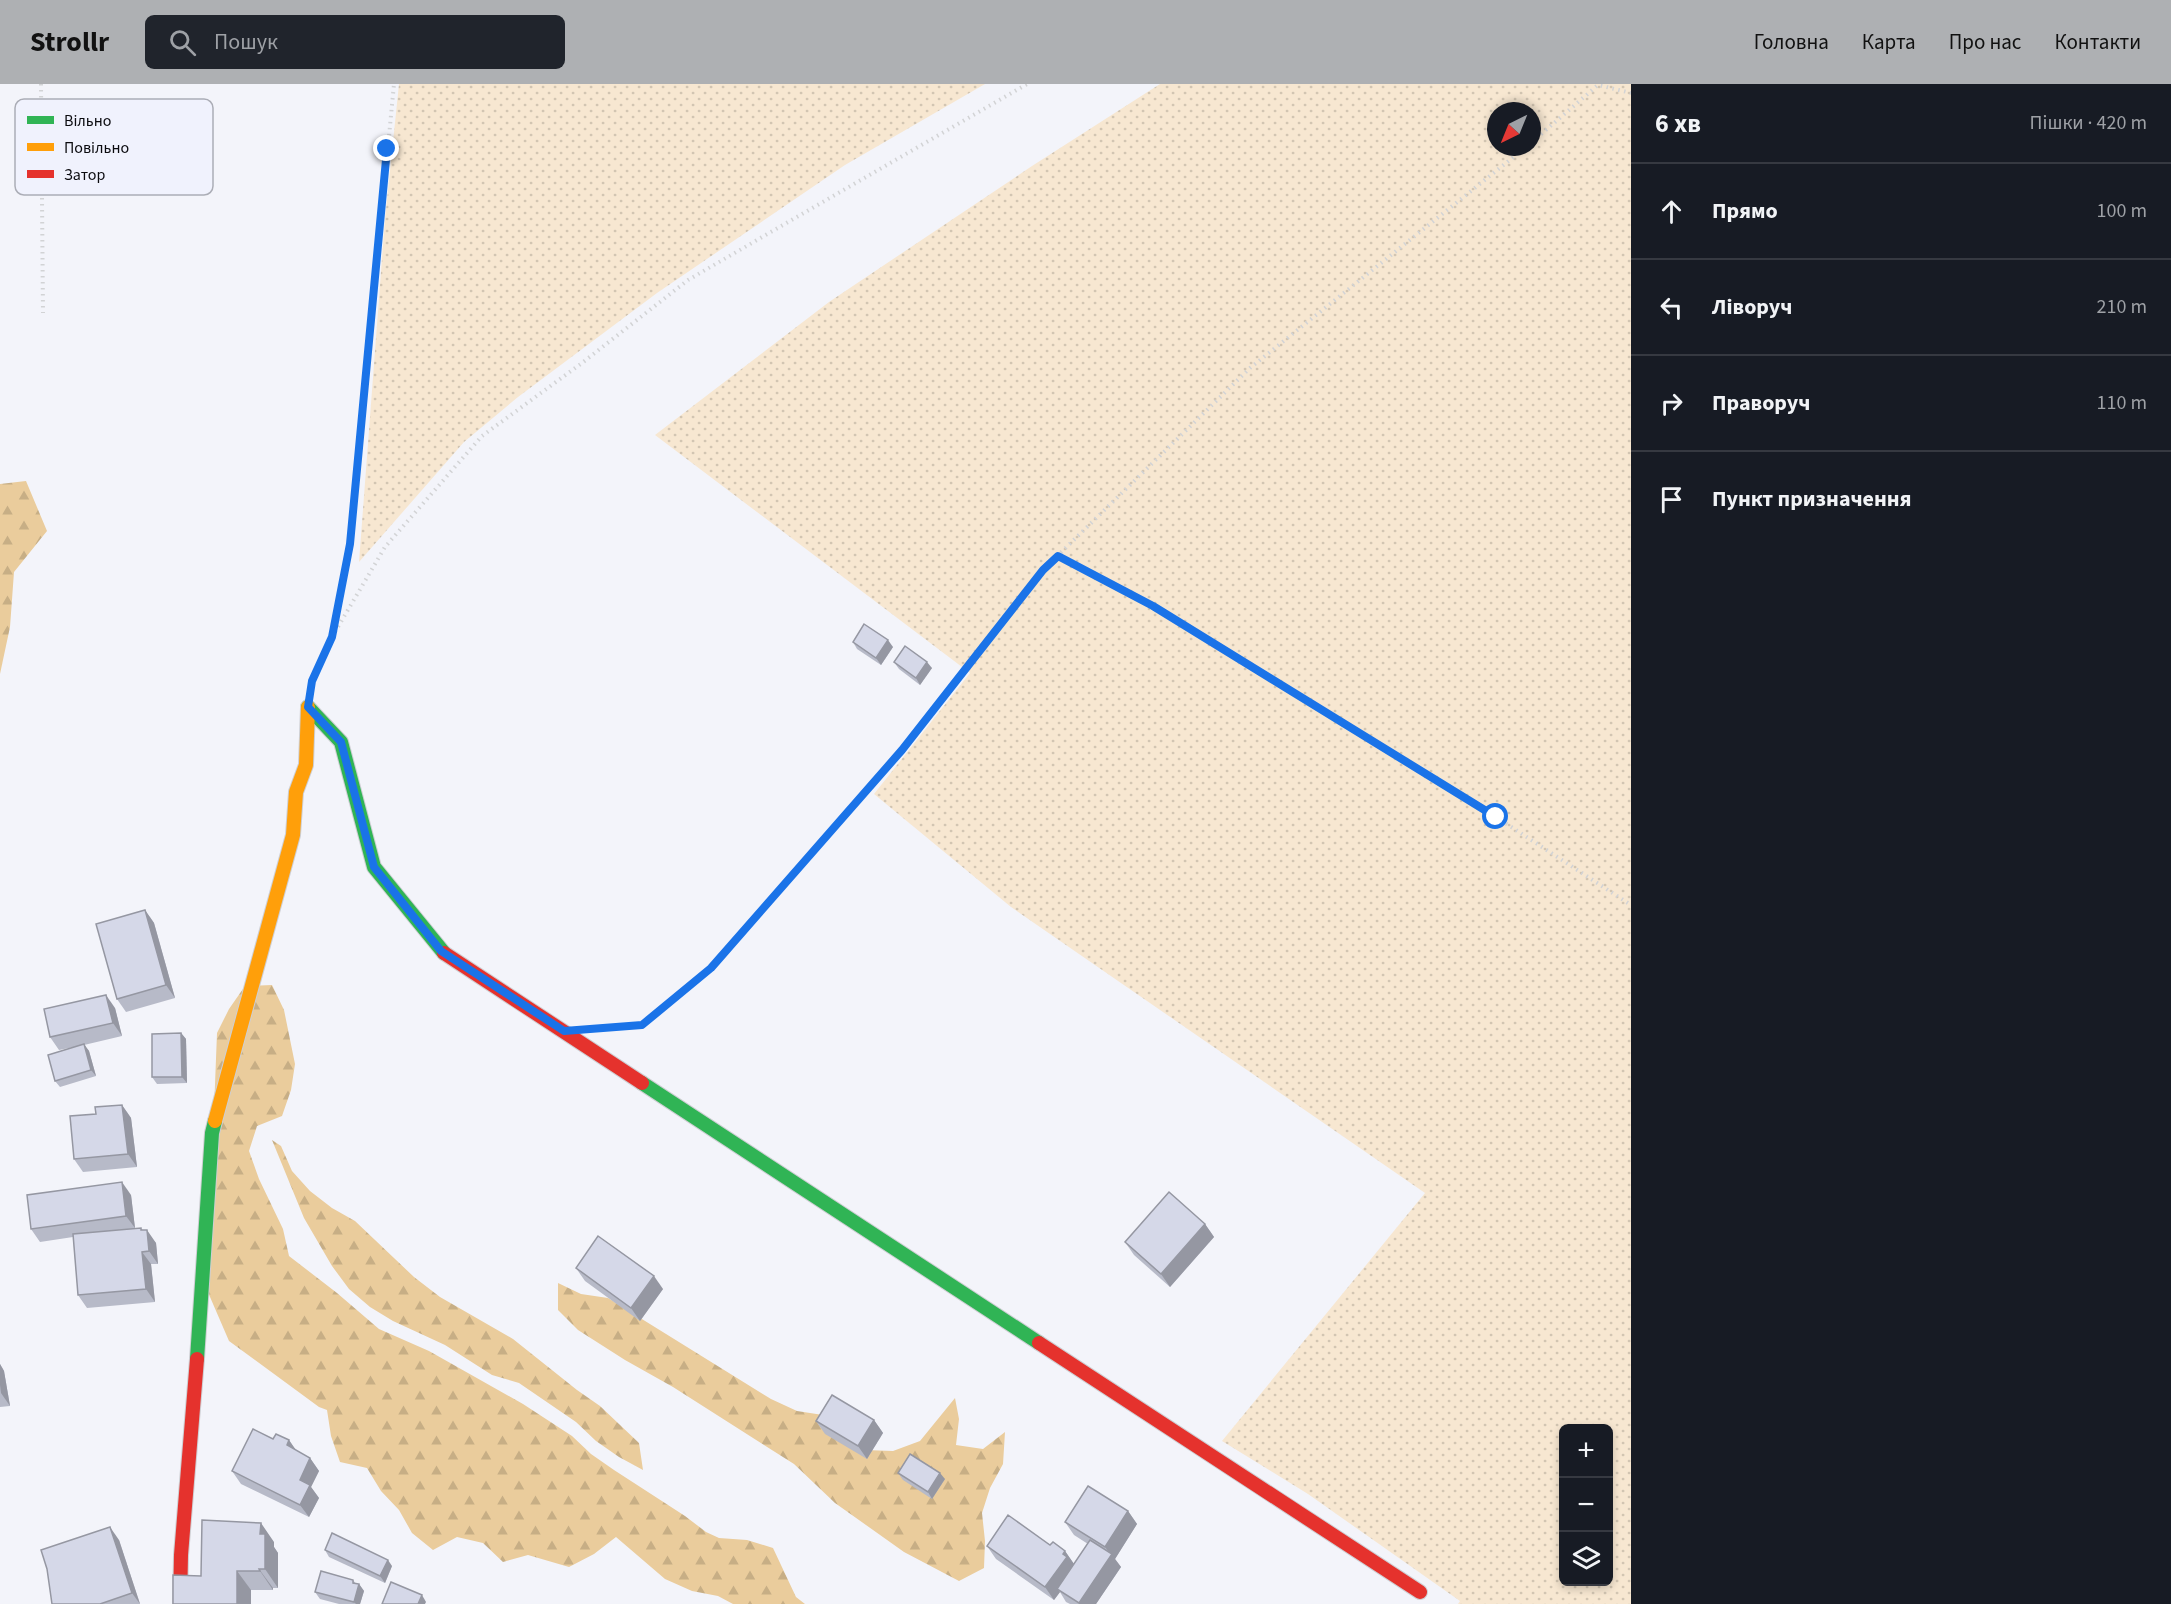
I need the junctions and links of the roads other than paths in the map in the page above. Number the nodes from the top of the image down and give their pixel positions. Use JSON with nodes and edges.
{"nodes":[{"id":1,"x":1420,"y":1592,"type":"dead end"},
{"id":2,"x":180,"y":1604,"type":"edge"}],
"edges":[{"from":1,"to":2,"type":"street"}]}
